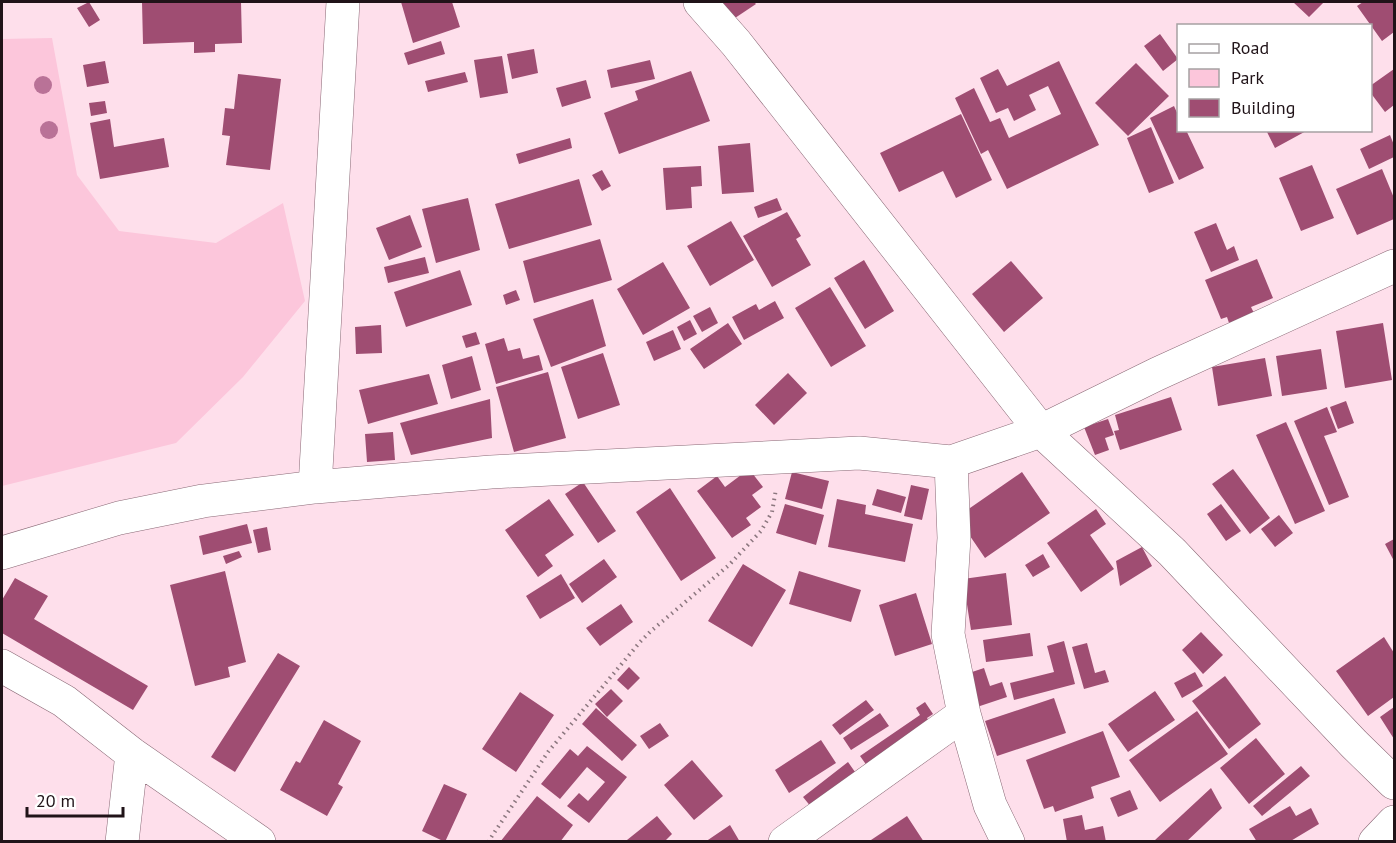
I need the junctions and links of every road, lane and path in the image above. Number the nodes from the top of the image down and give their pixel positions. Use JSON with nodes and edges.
{"nodes":[{"id":1,"x":343,"y":2,"type":"edge"},
{"id":2,"x":700,"y":2,"type":"edge"},
{"id":3,"x":1395,"y":266,"type":"edge"},
{"id":4,"x":1041,"y":431,"type":"junction"},
{"id":5,"x":780,"y":458,"type":"junction"},
{"id":6,"x":951,"y":462,"type":"junction"},
{"id":7,"x":315,"y":487,"type":"junction"},
{"id":8,"x":2,"y":553,"type":"edge"},
{"id":9,"x":2,"y":666,"type":"edge"},
{"id":10,"x":964,"y":714,"type":"junction"},
{"id":11,"x":132,"y":754,"type":"junction"},
{"id":12,"x":1395,"y":783,"type":"edge"},
{"id":13,"x":1395,"y":822,"type":"edge"},
{"id":14,"x":122,"y":842,"type":"edge"},
{"id":15,"x":260,"y":842,"type":"edge"},
{"id":16,"x":488,"y":842,"type":"edge"},
{"id":17,"x":785,"y":842,"type":"edge"},
{"id":18,"x":1008,"y":842,"type":"edge"},
{"id":19,"x":1375,"y":842,"type":"edge"}],
"edges":[{"from":1,"to":7,"type":"street"},
{"from":2,"to":4,"type":"street"},
{"from":3,"to":4,"type":"street"},
{"from":4,"to":6,"type":"street"},
{"from":4,"to":12,"type":"street"},
{"from":5,"to":6,"type":"street"},
{"from":5,"to":7,"type":"street"},
{"from":5,"to":16,"type":"path"},
{"from":6,"to":10,"type":"street"},
{"from":7,"to":8,"type":"street"},
{"from":9,"to":11,"type":"street"},
{"from":10,"to":17,"type":"street"},
{"from":10,"to":18,"type":"street"},
{"from":11,"to":14,"type":"street"},
{"from":11,"to":15,"type":"street"},
{"from":13,"to":19,"type":"street"}]}
